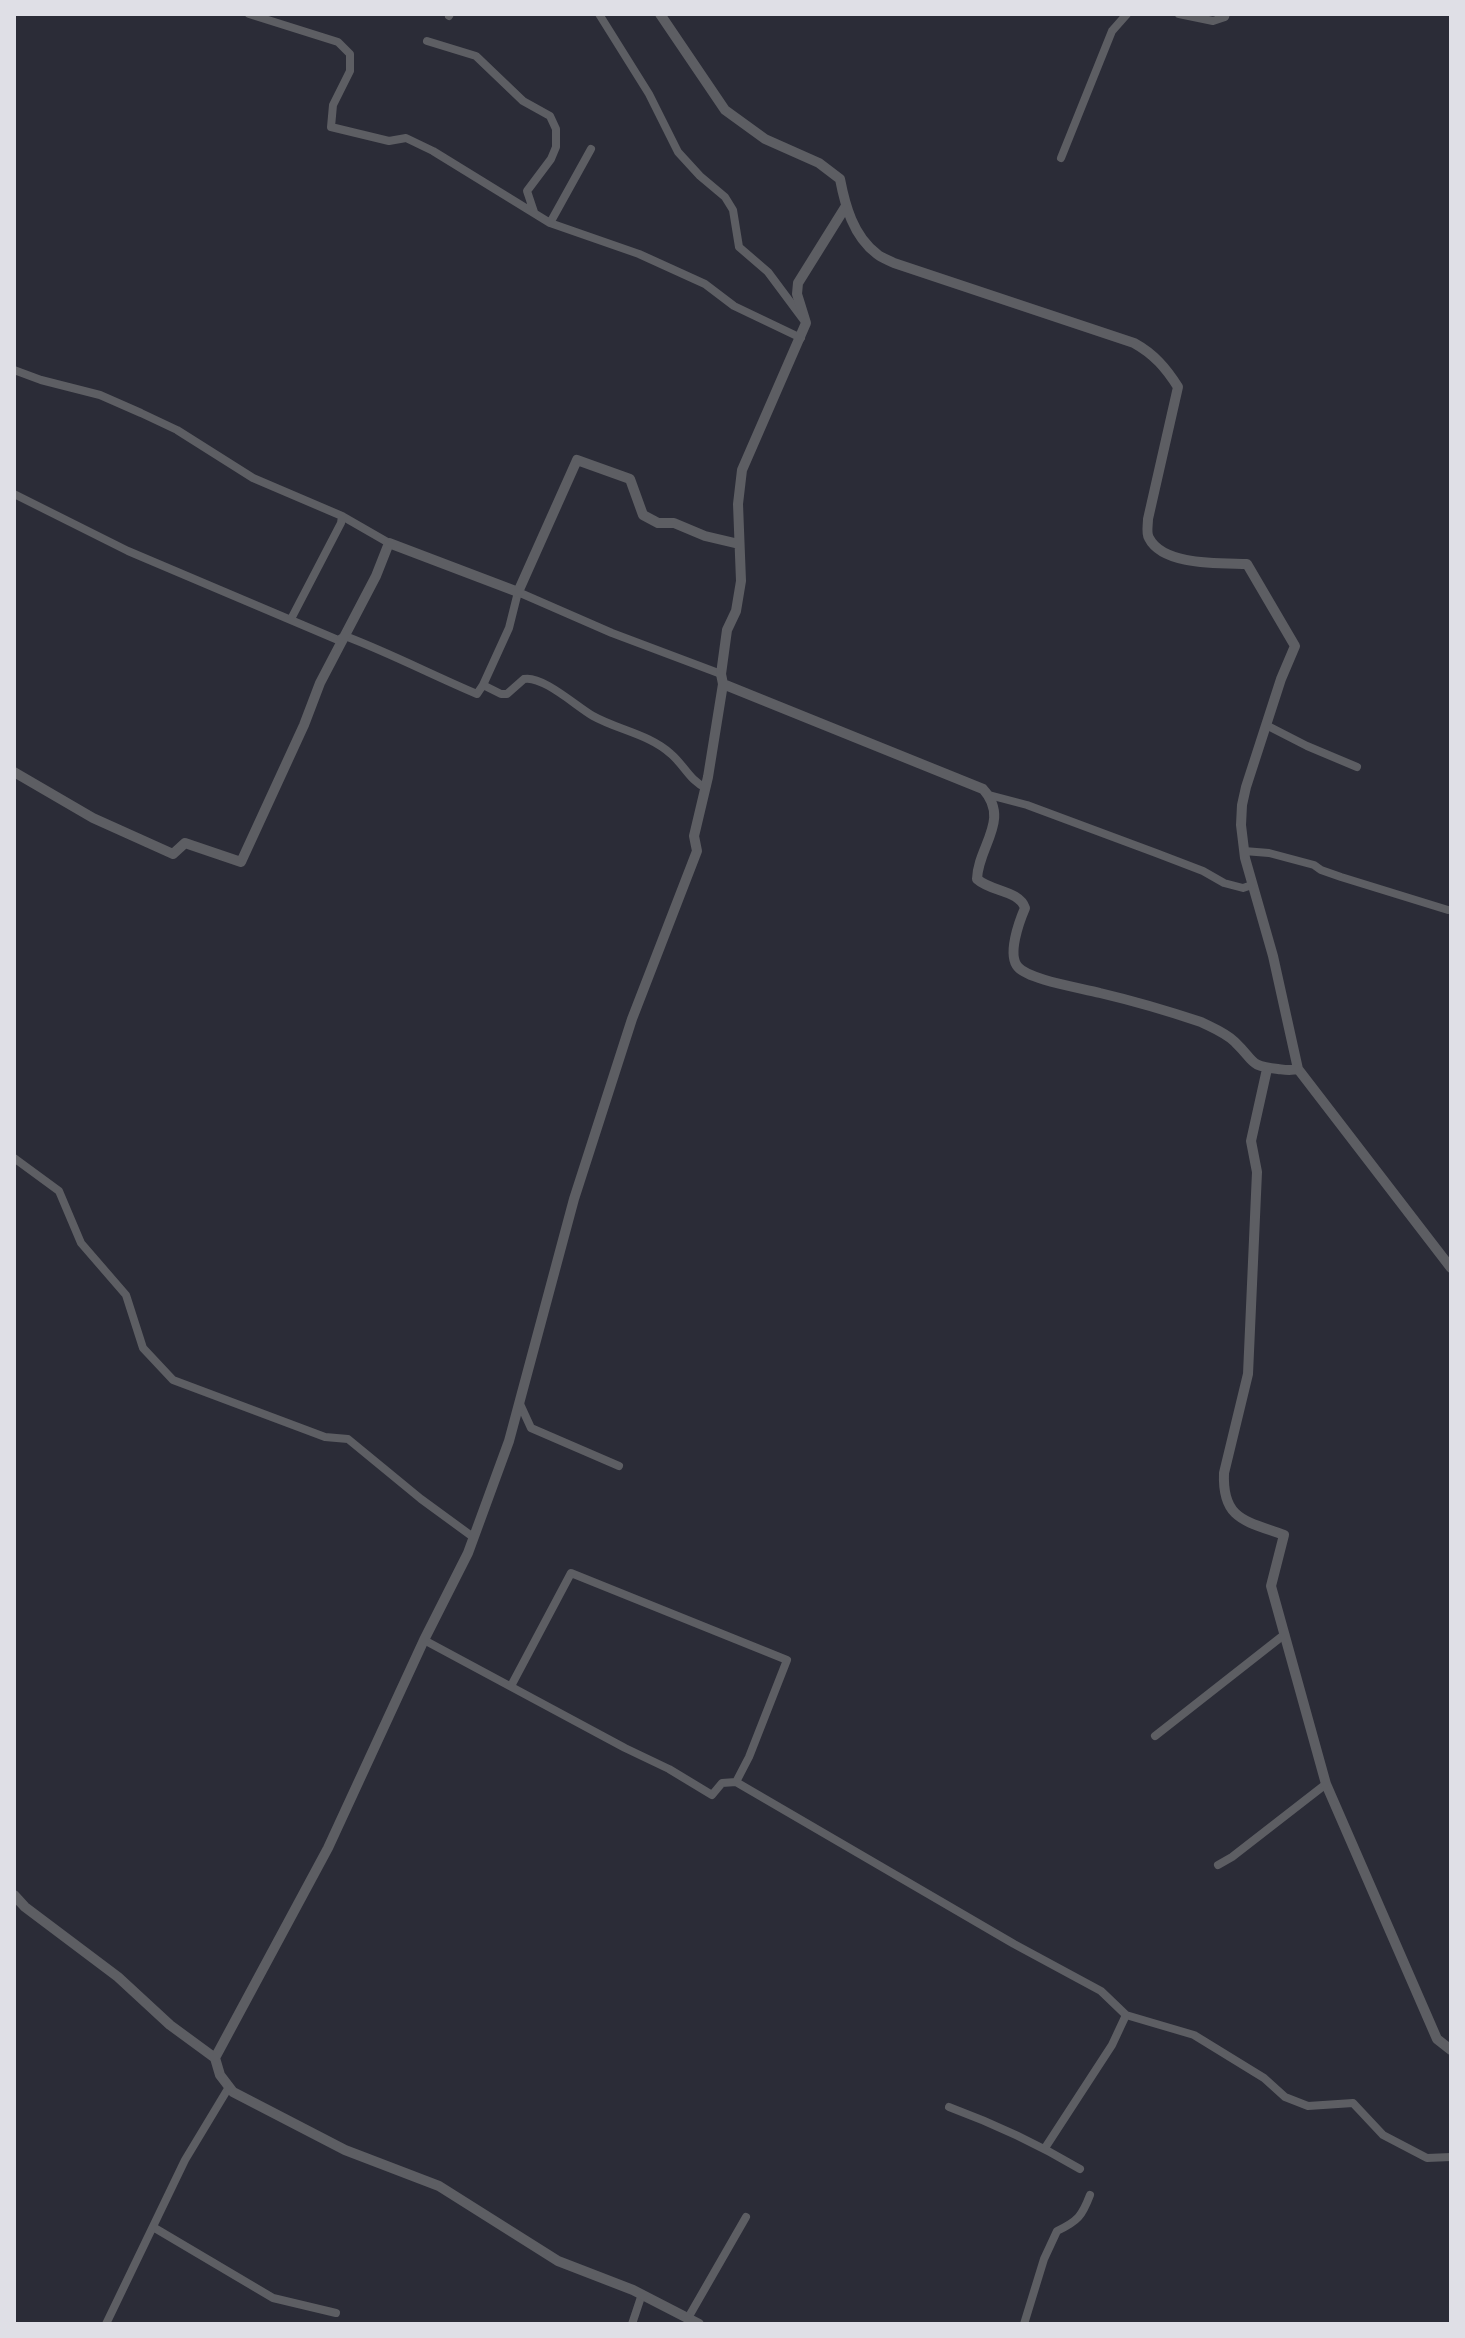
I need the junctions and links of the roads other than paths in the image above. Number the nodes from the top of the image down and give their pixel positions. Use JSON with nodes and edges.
{"nodes":[{"id":1,"x":249,"y":14,"type":"edge"},
{"id":2,"x":599,"y":14,"type":"edge"},
{"id":3,"x":660,"y":14,"type":"edge"},
{"id":4,"x":1127,"y":14,"type":"edge"},
{"id":5,"x":1179,"y":14,"type":"edge"},
{"id":6,"x":1226,"y":14,"type":"edge"},
{"id":7,"x":427,"y":41,"type":"dead end"},
{"id":8,"x":591,"y":149,"type":"dead end"},
{"id":9,"x":1061,"y":158,"type":"dead end"},
{"id":10,"x":846,"y":206,"type":"junction"},
{"id":11,"x":534,"y":213,"type":"junction"},
{"id":12,"x":550,"y":223,"type":"junction"},
{"id":13,"x":806,"y":323,"type":"junction"},
{"id":14,"x":801,"y":338,"type":"junction"},
{"id":15,"x":14,"y":370,"type":"edge"},
{"id":16,"x":14,"y":494,"type":"edge"},
{"id":17,"x":342,"y":516,"type":"junction"},
{"id":18,"x":389,"y":543,"type":"junction"},
{"id":19,"x":739,"y":544,"type":"junction"},
{"id":20,"x":518,"y":592,"type":"junction"},
{"id":21,"x":291,"y":619,"type":"junction"},
{"id":22,"x":345,"y":636,"type":"junction"},
{"id":23,"x":722,"y":679,"type":"junction"},
{"id":24,"x":483,"y":685,"type":"junction"},
{"id":25,"x":1266,"y":725,"type":"junction"},
{"id":26,"x":1357,"y":767,"type":"dead end"},
{"id":27,"x":14,"y":772,"type":"edge"},
{"id":28,"x":706,"y":788,"type":"junction"},
{"id":29,"x":989,"y":795,"type":"junction"},
{"id":30,"x":1244,"y":851,"type":"junction"},
{"id":31,"x":1252,"y":885,"type":"junction"},
{"id":32,"x":1448,"y":910,"type":"dead end"},
{"id":33,"x":1267,"y":1069,"type":"junction"},
{"id":34,"x":1298,"y":1069,"type":"junction"},
{"id":35,"x":14,"y":1158,"type":"edge"},
{"id":36,"x":1451,"y":1268,"type":"edge"},
{"id":37,"x":520,"y":1404,"type":"junction"},
{"id":38,"x":619,"y":1466,"type":"dead end"},
{"id":39,"x":473,"y":1537,"type":"junction"},
{"id":40,"x":1285,"y":1634,"type":"junction"},
{"id":41,"x":424,"y":1640,"type":"junction"},
{"id":42,"x":511,"y":1686,"type":"junction"},
{"id":43,"x":1155,"y":1736,"type":"dead end"},
{"id":44,"x":736,"y":1782,"type":"junction"},
{"id":45,"x":1326,"y":1784,"type":"junction"},
{"id":46,"x":1218,"y":1865,"type":"dead end"},
{"id":47,"x":14,"y":1895,"type":"edge"},
{"id":48,"x":1126,"y":2015,"type":"junction"},
{"id":49,"x":1451,"y":2050,"type":"edge"},
{"id":50,"x":215,"y":2058,"type":"junction"},
{"id":51,"x":229,"y":2087,"type":"junction"},
{"id":52,"x":949,"y":2107,"type":"dead end"},
{"id":53,"x":1045,"y":2148,"type":"junction"},
{"id":54,"x":1451,"y":2157,"type":"edge"},
{"id":55,"x":1080,"y":2169,"type":"dead end"},
{"id":56,"x":1090,"y":2195,"type":"dead end"},
{"id":57,"x":746,"y":2217,"type":"dead end"},
{"id":58,"x":153,"y":2227,"type":"junction"},
{"id":59,"x":642,"y":2294,"type":"junction"},
{"id":60,"x":336,"y":2313,"type":"dead end"},
{"id":61,"x":688,"y":2318,"type":"junction"},
{"id":62,"x":106,"y":2324,"type":"edge"},
{"id":63,"x":632,"y":2324,"type":"edge"},
{"id":64,"x":699,"y":2324,"type":"edge"},
{"id":65,"x":1024,"y":2324,"type":"edge"}],
"edges":[{"from":1,"to":11,"type":"street"},
{"from":2,"to":13,"type":"street"},
{"from":3,"to":10,"type":"street"},
{"from":4,"to":9,"type":"street"},
{"from":5,"to":6,"type":"street"},
{"from":7,"to":11,"type":"street"},
{"from":8,"to":12,"type":"street"},
{"from":10,"to":13,"type":"street"},
{"from":10,"to":25,"type":"street"},
{"from":11,"to":12,"type":"street"},
{"from":12,"to":14,"type":"street"},
{"from":13,"to":14,"type":"street"},
{"from":14,"to":19,"type":"street"},
{"from":15,"to":17,"type":"street"},
{"from":16,"to":21,"type":"street"},
{"from":17,"to":18,"type":"street"},
{"from":17,"to":21,"type":"street"},
{"from":18,"to":20,"type":"street"},
{"from":18,"to":22,"type":"street"},
{"from":19,"to":20,"type":"street"},
{"from":19,"to":23,"type":"street"},
{"from":20,"to":23,"type":"street"},
{"from":20,"to":24,"type":"street"},
{"from":21,"to":22,"type":"street"},
{"from":22,"to":24,"type":"street"},
{"from":22,"to":27,"type":"street"},
{"from":23,"to":28,"type":"street"},
{"from":23,"to":29,"type":"street"},
{"from":24,"to":28,"type":"street"},
{"from":25,"to":26,"type":"street"},
{"from":25,"to":30,"type":"street"},
{"from":28,"to":37,"type":"street"},
{"from":29,"to":31,"type":"street"},
{"from":29,"to":33,"type":"street"},
{"from":30,"to":31,"type":"street"},
{"from":30,"to":32,"type":"street"},
{"from":31,"to":34,"type":"street"},
{"from":33,"to":34,"type":"street"},
{"from":33,"to":40,"type":"street"},
{"from":34,"to":36,"type":"street"},
{"from":35,"to":39,"type":"street"},
{"from":37,"to":38,"type":"street"},
{"from":37,"to":39,"type":"street"},
{"from":39,"to":41,"type":"street"},
{"from":40,"to":43,"type":"street"},
{"from":40,"to":45,"type":"street"},
{"from":41,"to":42,"type":"street"},
{"from":41,"to":50,"type":"street"},
{"from":42,"to":44,"type":"street"},
{"from":42,"to":44,"type":"street"},
{"from":44,"to":48,"type":"street"},
{"from":45,"to":46,"type":"street"},
{"from":45,"to":49,"type":"street"},
{"from":47,"to":50,"type":"street"},
{"from":48,"to":53,"type":"street"},
{"from":48,"to":54,"type":"street"},
{"from":50,"to":51,"type":"street"},
{"from":51,"to":58,"type":"street"},
{"from":51,"to":59,"type":"street"},
{"from":52,"to":53,"type":"street"},
{"from":53,"to":55,"type":"street"},
{"from":56,"to":65,"type":"street"},
{"from":57,"to":61,"type":"street"},
{"from":58,"to":60,"type":"street"},
{"from":58,"to":62,"type":"street"},
{"from":59,"to":61,"type":"street"},
{"from":59,"to":63,"type":"street"},
{"from":61,"to":64,"type":"street"}]}
